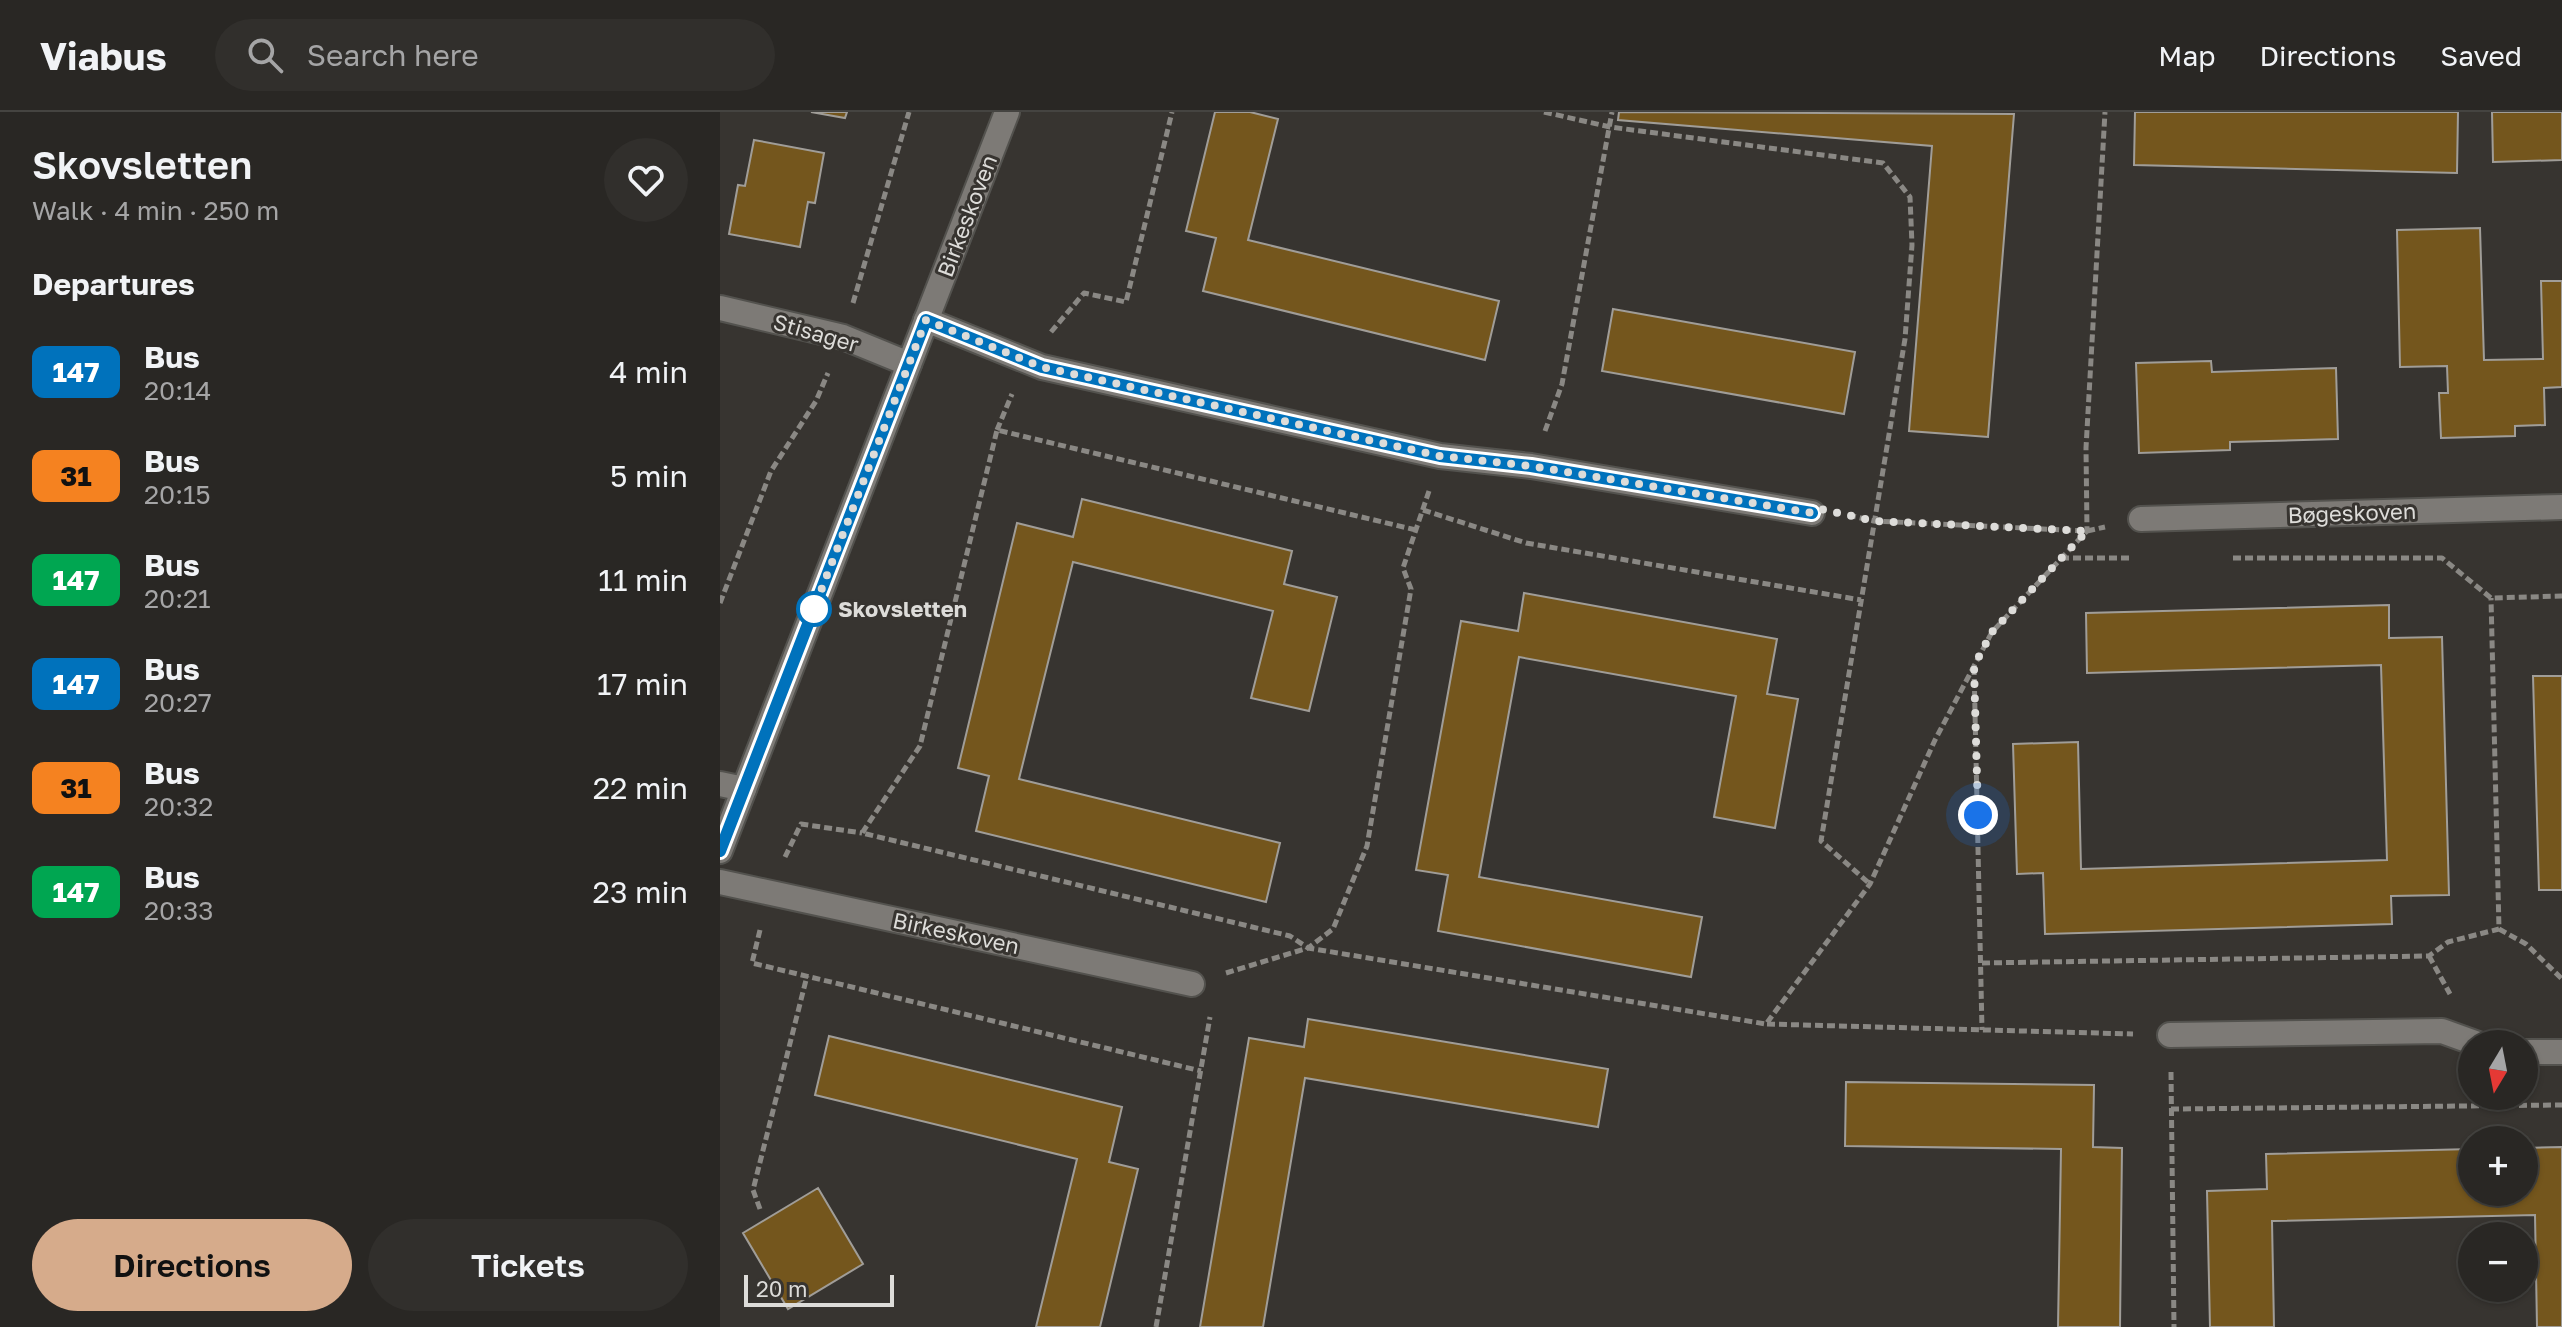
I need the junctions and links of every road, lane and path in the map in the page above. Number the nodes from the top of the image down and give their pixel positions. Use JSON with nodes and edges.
{"nodes":[{"id":1,"x":1007,"y":112,"type":"edge"},
{"id":2,"x":1172,"y":112,"type":"edge"},
{"id":3,"x":1544,"y":112,"type":"edge"},
{"id":4,"x":1612,"y":112,"type":"edge"},
{"id":5,"x":2105,"y":112,"type":"edge"},
{"id":6,"x":1610,"y":127,"type":"junction"},
{"id":7,"x":720,"y":308,"type":"edge"},
{"id":8,"x":926,"y":320,"type":"junction"},
{"id":9,"x":1027,"y":360,"type":"junction"},
{"id":10,"x":909,"y":364,"type":"junction"},
{"id":11,"x":997,"y":430,"type":"junction"},
{"id":12,"x":1440,"y":456,"type":"junction"},
{"id":13,"x":1531,"y":466,"type":"junction"},
{"id":14,"x":2562,"y":507,"type":"edge"},
{"id":15,"x":1423,"y":510,"type":"junction"},
{"id":16,"x":1812,"y":513,"type":"joint"},
{"id":17,"x":2141,"y":519,"type":"joint"},
{"id":18,"x":1874,"y":521,"type":"junction"},
{"id":19,"x":1416,"y":530,"type":"junction"},
{"id":20,"x":2087,"y":531,"type":"junction"},
{"id":21,"x":2060,"y":558,"type":"junction"},
{"id":22,"x":2137,"y":558,"type":"dead end"},
{"id":23,"x":2230,"y":558,"type":"dead end"},
{"id":24,"x":2562,"y":596,"type":"edge"},
{"id":25,"x":2491,"y":598,"type":"junction"},
{"id":26,"x":1861,"y":600,"type":"junction"},
{"id":27,"x":1974,"y":666,"type":"junction"},
{"id":28,"x":720,"y":784,"type":"edge"},
{"id":29,"x":744,"y":789,"type":"junction"},
{"id":30,"x":862,"y":833,"type":"junction"},
{"id":31,"x":720,"y":851,"type":"edge"},
{"id":32,"x":720,"y":882,"type":"edge"},
{"id":33,"x":1870,"y":884,"type":"junction"},
{"id":34,"x":768,"y":893,"type":"junction"},
{"id":35,"x":2499,"y":929,"type":"junction"},
{"id":36,"x":1308,"y":948,"type":"junction"},
{"id":37,"x":2429,"y":956,"type":"junction"},
{"id":38,"x":1982,"y":963,"type":"junction"},
{"id":39,"x":807,"y":976,"type":"junction"},
{"id":40,"x":1217,"y":976,"type":"junction"},
{"id":41,"x":2562,"y":979,"type":"edge"},
{"id":42,"x":1192,"y":984,"type":"joint"},
{"id":43,"x":2451,"y":996,"type":"dead end"},
{"id":44,"x":1766,"y":1024,"type":"junction"},
{"id":45,"x":1982,"y":1030,"type":"junction"},
{"id":46,"x":2170,"y":1035,"type":"junction"},
{"id":47,"x":2458,"y":1037,"type":"edge"},
{"id":48,"x":2538,"y":1052,"type":"edge"},
{"id":49,"x":2562,"y":1052,"type":"edge"},
{"id":50,"x":1201,"y":1071,"type":"junction"},
{"id":51,"x":2562,"y":1105,"type":"edge"},
{"id":52,"x":2171,"y":1109,"type":"junction"},
{"id":53,"x":760,"y":1209,"type":"dead end"},
{"id":54,"x":1156,"y":1327,"type":"edge"},
{"id":55,"x":2174,"y":1327,"type":"edge"}],
"edges":[{"from":1,"to":8,"type":"street","name":"Birkeskoven"},
{"from":2,"to":9,"type":"path"},
{"from":3,"to":6,"type":"path"},
{"from":4,"to":6,"type":"path"},
{"from":5,"to":20,"type":"path"},
{"from":6,"to":13,"type":"path"},
{"from":6,"to":18,"type":"path"},
{"from":7,"to":10,"type":"street","name":"Stisager"},
{"from":8,"to":9,"type":"street"},
{"from":8,"to":10,"type":"street","name":"Birkeskoven"},
{"from":9,"to":11,"type":"path"},
{"from":9,"to":12,"type":"street"},
{"from":10,"to":29,"type":"street","name":"Birkeskoven"},
{"from":11,"to":19,"type":"path"},
{"from":11,"to":30,"type":"path"},
{"from":12,"to":13,"type":"street"},
{"from":12,"to":15,"type":"path"},
{"from":13,"to":16,"type":"street"},
{"from":14,"to":17,"type":"street","name":"Bøgeskoven"},
{"from":15,"to":19,"type":"path"},
{"from":15,"to":26,"type":"path"},
{"from":16,"to":18,"type":"path"},
{"from":17,"to":20,"type":"path"},
{"from":18,"to":20,"type":"path"},
{"from":18,"to":26,"type":"path"},
{"from":19,"to":36,"type":"path"},
{"from":20,"to":21,"type":"path"},
{"from":21,"to":22,"type":"path"},
{"from":21,"to":27,"type":"path"},
{"from":23,"to":25,"type":"path"},
{"from":24,"to":25,"type":"path"},
{"from":25,"to":35,"type":"path"},
{"from":26,"to":33,"type":"path"},
{"from":27,"to":33,"type":"path"},
{"from":27,"to":38,"type":"path"},
{"from":28,"to":29,"type":"street"},
{"from":29,"to":31,"type":"street","name":"Birkeskoven"},
{"from":30,"to":34,"type":"path"},
{"from":30,"to":36,"type":"path"},
{"from":32,"to":34,"type":"street","name":"Birkeskoven"},
{"from":33,"to":44,"type":"path"},
{"from":34,"to":39,"type":"path"},
{"from":34,"to":42,"type":"street","name":"Birkeskoven"},
{"from":35,"to":37,"type":"path"},
{"from":35,"to":41,"type":"path"},
{"from":36,"to":40,"type":"path"},
{"from":36,"to":44,"type":"path"},
{"from":37,"to":38,"type":"path"},
{"from":37,"to":43,"type":"path"},
{"from":38,"to":45,"type":"path"},
{"from":39,"to":50,"type":"path"},
{"from":39,"to":53,"type":"path"},
{"from":40,"to":42,"type":"path"},
{"from":40,"to":50,"type":"path"},
{"from":44,"to":45,"type":"path"},
{"from":45,"to":46,"type":"path"},
{"from":46,"to":47,"type":"street"},
{"from":46,"to":52,"type":"path"},
{"from":48,"to":49,"type":"street"},
{"from":50,"to":54,"type":"path"},
{"from":51,"to":52,"type":"path"},
{"from":52,"to":55,"type":"path"}]}
